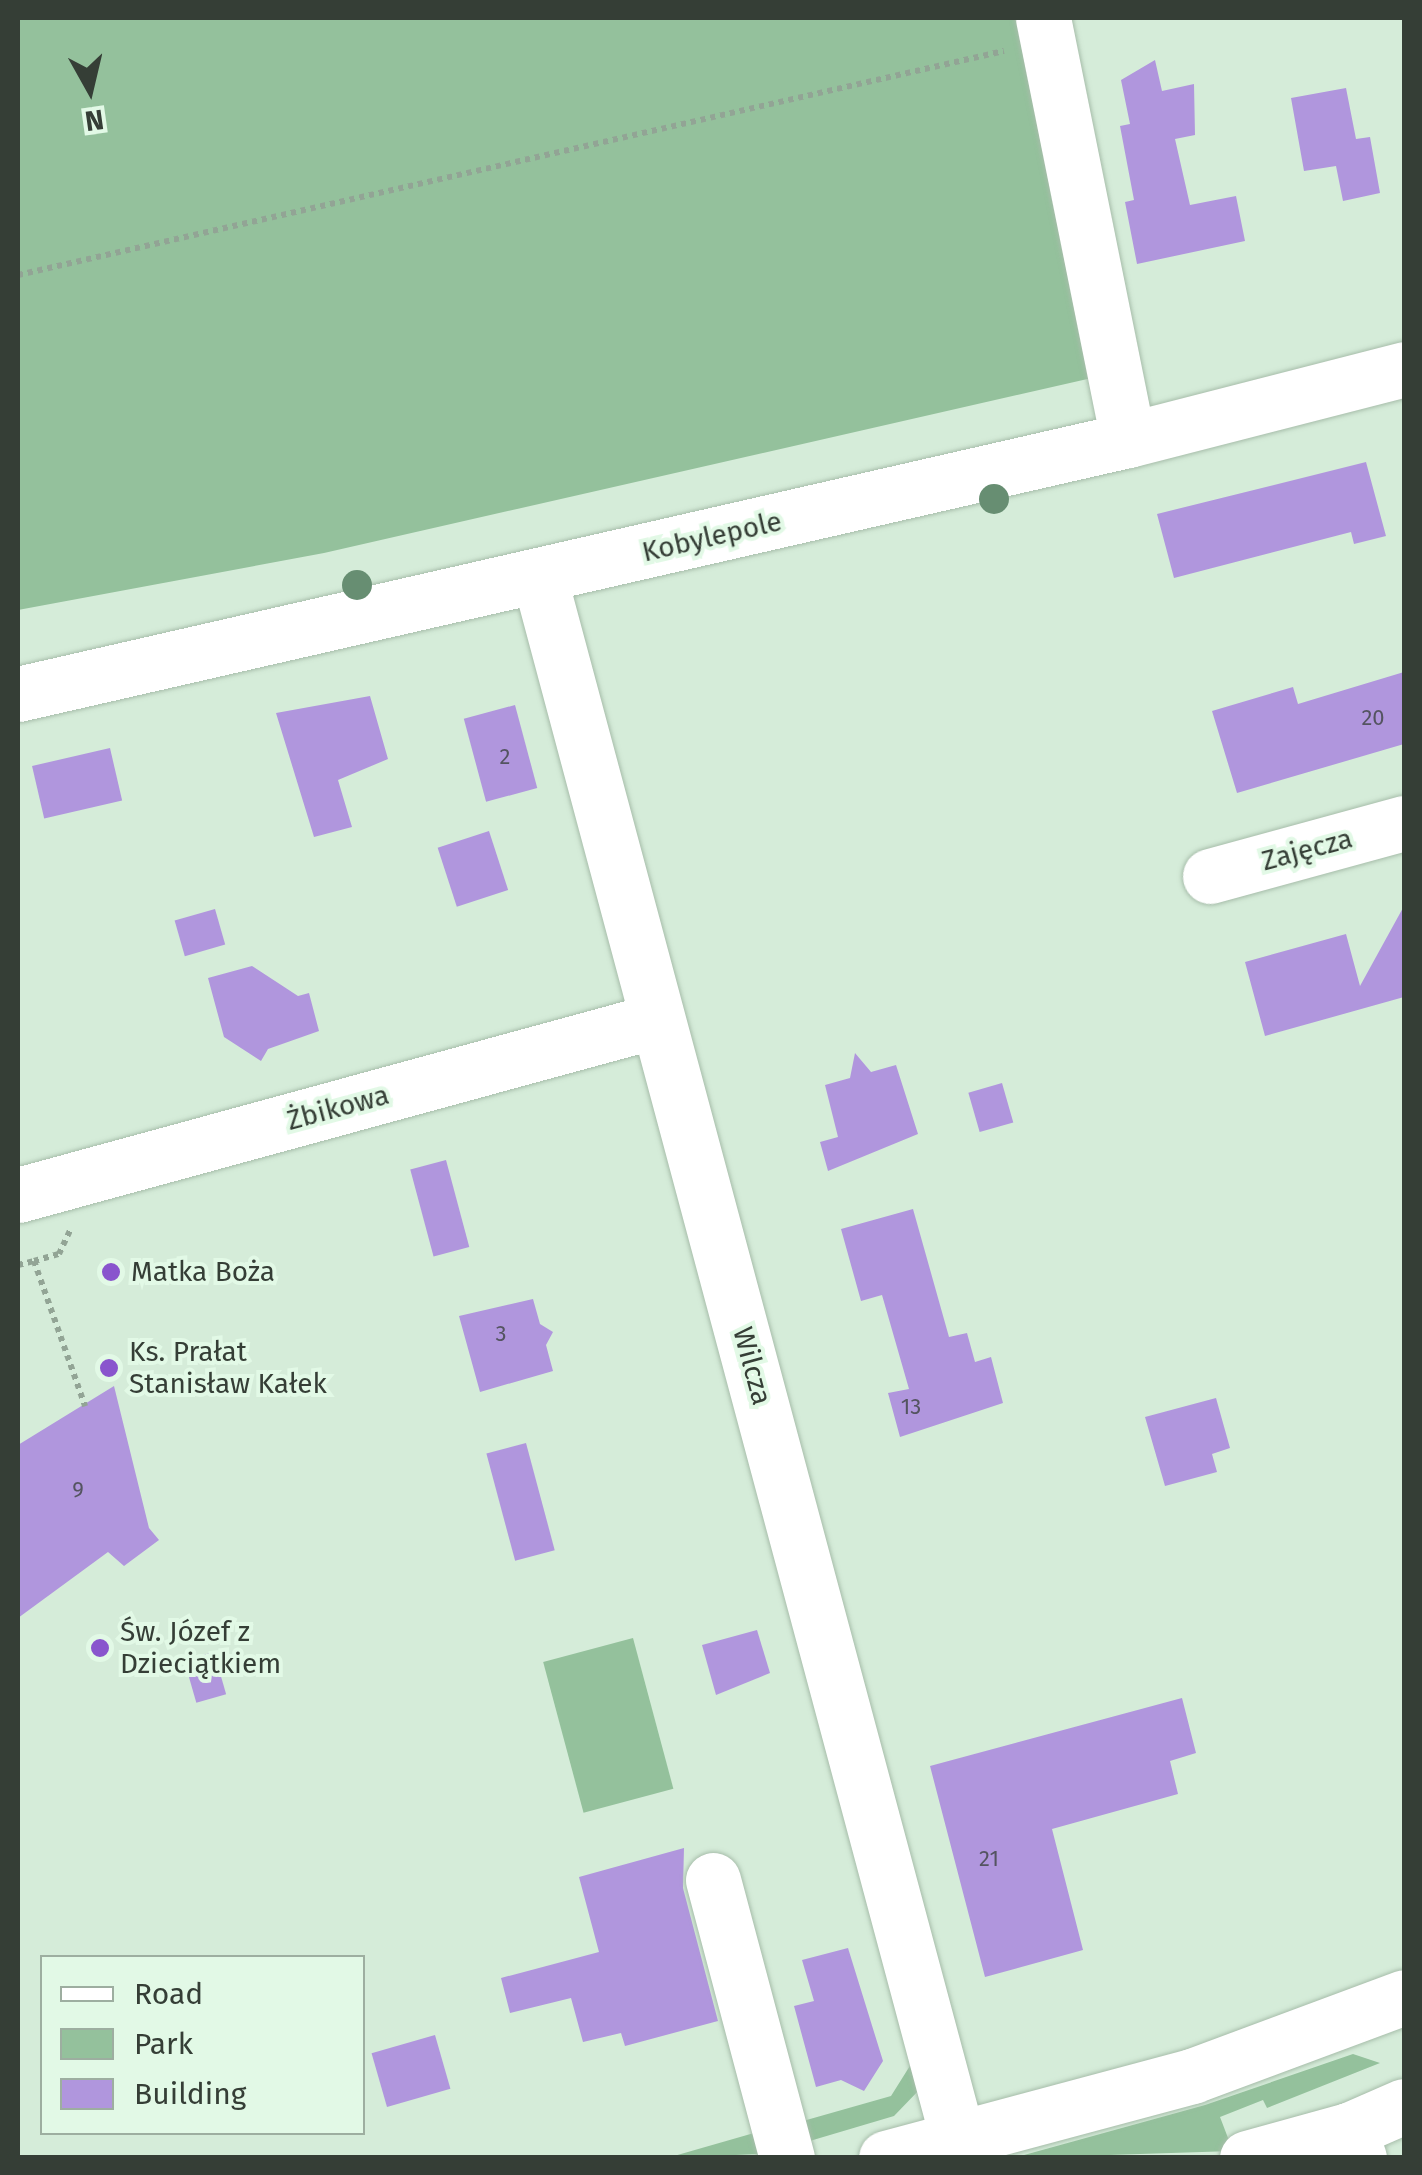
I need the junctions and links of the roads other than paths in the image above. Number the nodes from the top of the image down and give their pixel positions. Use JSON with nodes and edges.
{"nodes":[{"id":1,"x":1034,"y":32,"type":"edge"},
{"id":2,"x":1404,"y":369,"type":"edge"},
{"id":3,"x":1128,"y":440,"type":"junction"},
{"id":4,"x":539,"y":576,"type":"junction"},
{"id":5,"x":18,"y":694,"type":"edge"},
{"id":6,"x":1404,"y":823,"type":"edge"},
{"id":7,"x":1210,"y":876,"type":"dead end"},
{"id":8,"x":658,"y":1020,"type":"junction"},
{"id":9,"x":18,"y":1195,"type":"edge"},
{"id":10,"x":713,"y":1880,"type":"dead end"},
{"id":11,"x":1404,"y":1997,"type":"edge"},
{"id":12,"x":1404,"y":2106,"type":"edge"},
{"id":13,"x":1354,"y":2144,"type":"edge"},
{"id":14,"x":961,"y":2148,"type":"edge"},
{"id":15,"x":787,"y":2158,"type":"edge"},
{"id":16,"x":886,"y":2158,"type":"edge"},
{"id":17,"x":1247,"y":2158,"type":"edge"}],
"edges":[{"from":1,"to":3,"type":"street"},
{"from":2,"to":3,"type":"street","name":"Kobylepole"},
{"from":3,"to":4,"type":"street","name":"Kobylepole"},
{"from":4,"to":5,"type":"street","name":"Kobylepole"},
{"from":4,"to":8,"type":"street","name":"Wilcza"},
{"from":6,"to":7,"type":"street","name":"Zajęcza"},
{"from":8,"to":9,"type":"street","name":"Żbikowa"},
{"from":8,"to":14,"type":"street","name":"Wilcza"},
{"from":10,"to":15,"type":"street"},
{"from":11,"to":14,"type":"street"},
{"from":12,"to":13,"type":"street"},
{"from":13,"to":17,"type":"street"},
{"from":14,"to":16,"type":"street"}]}
